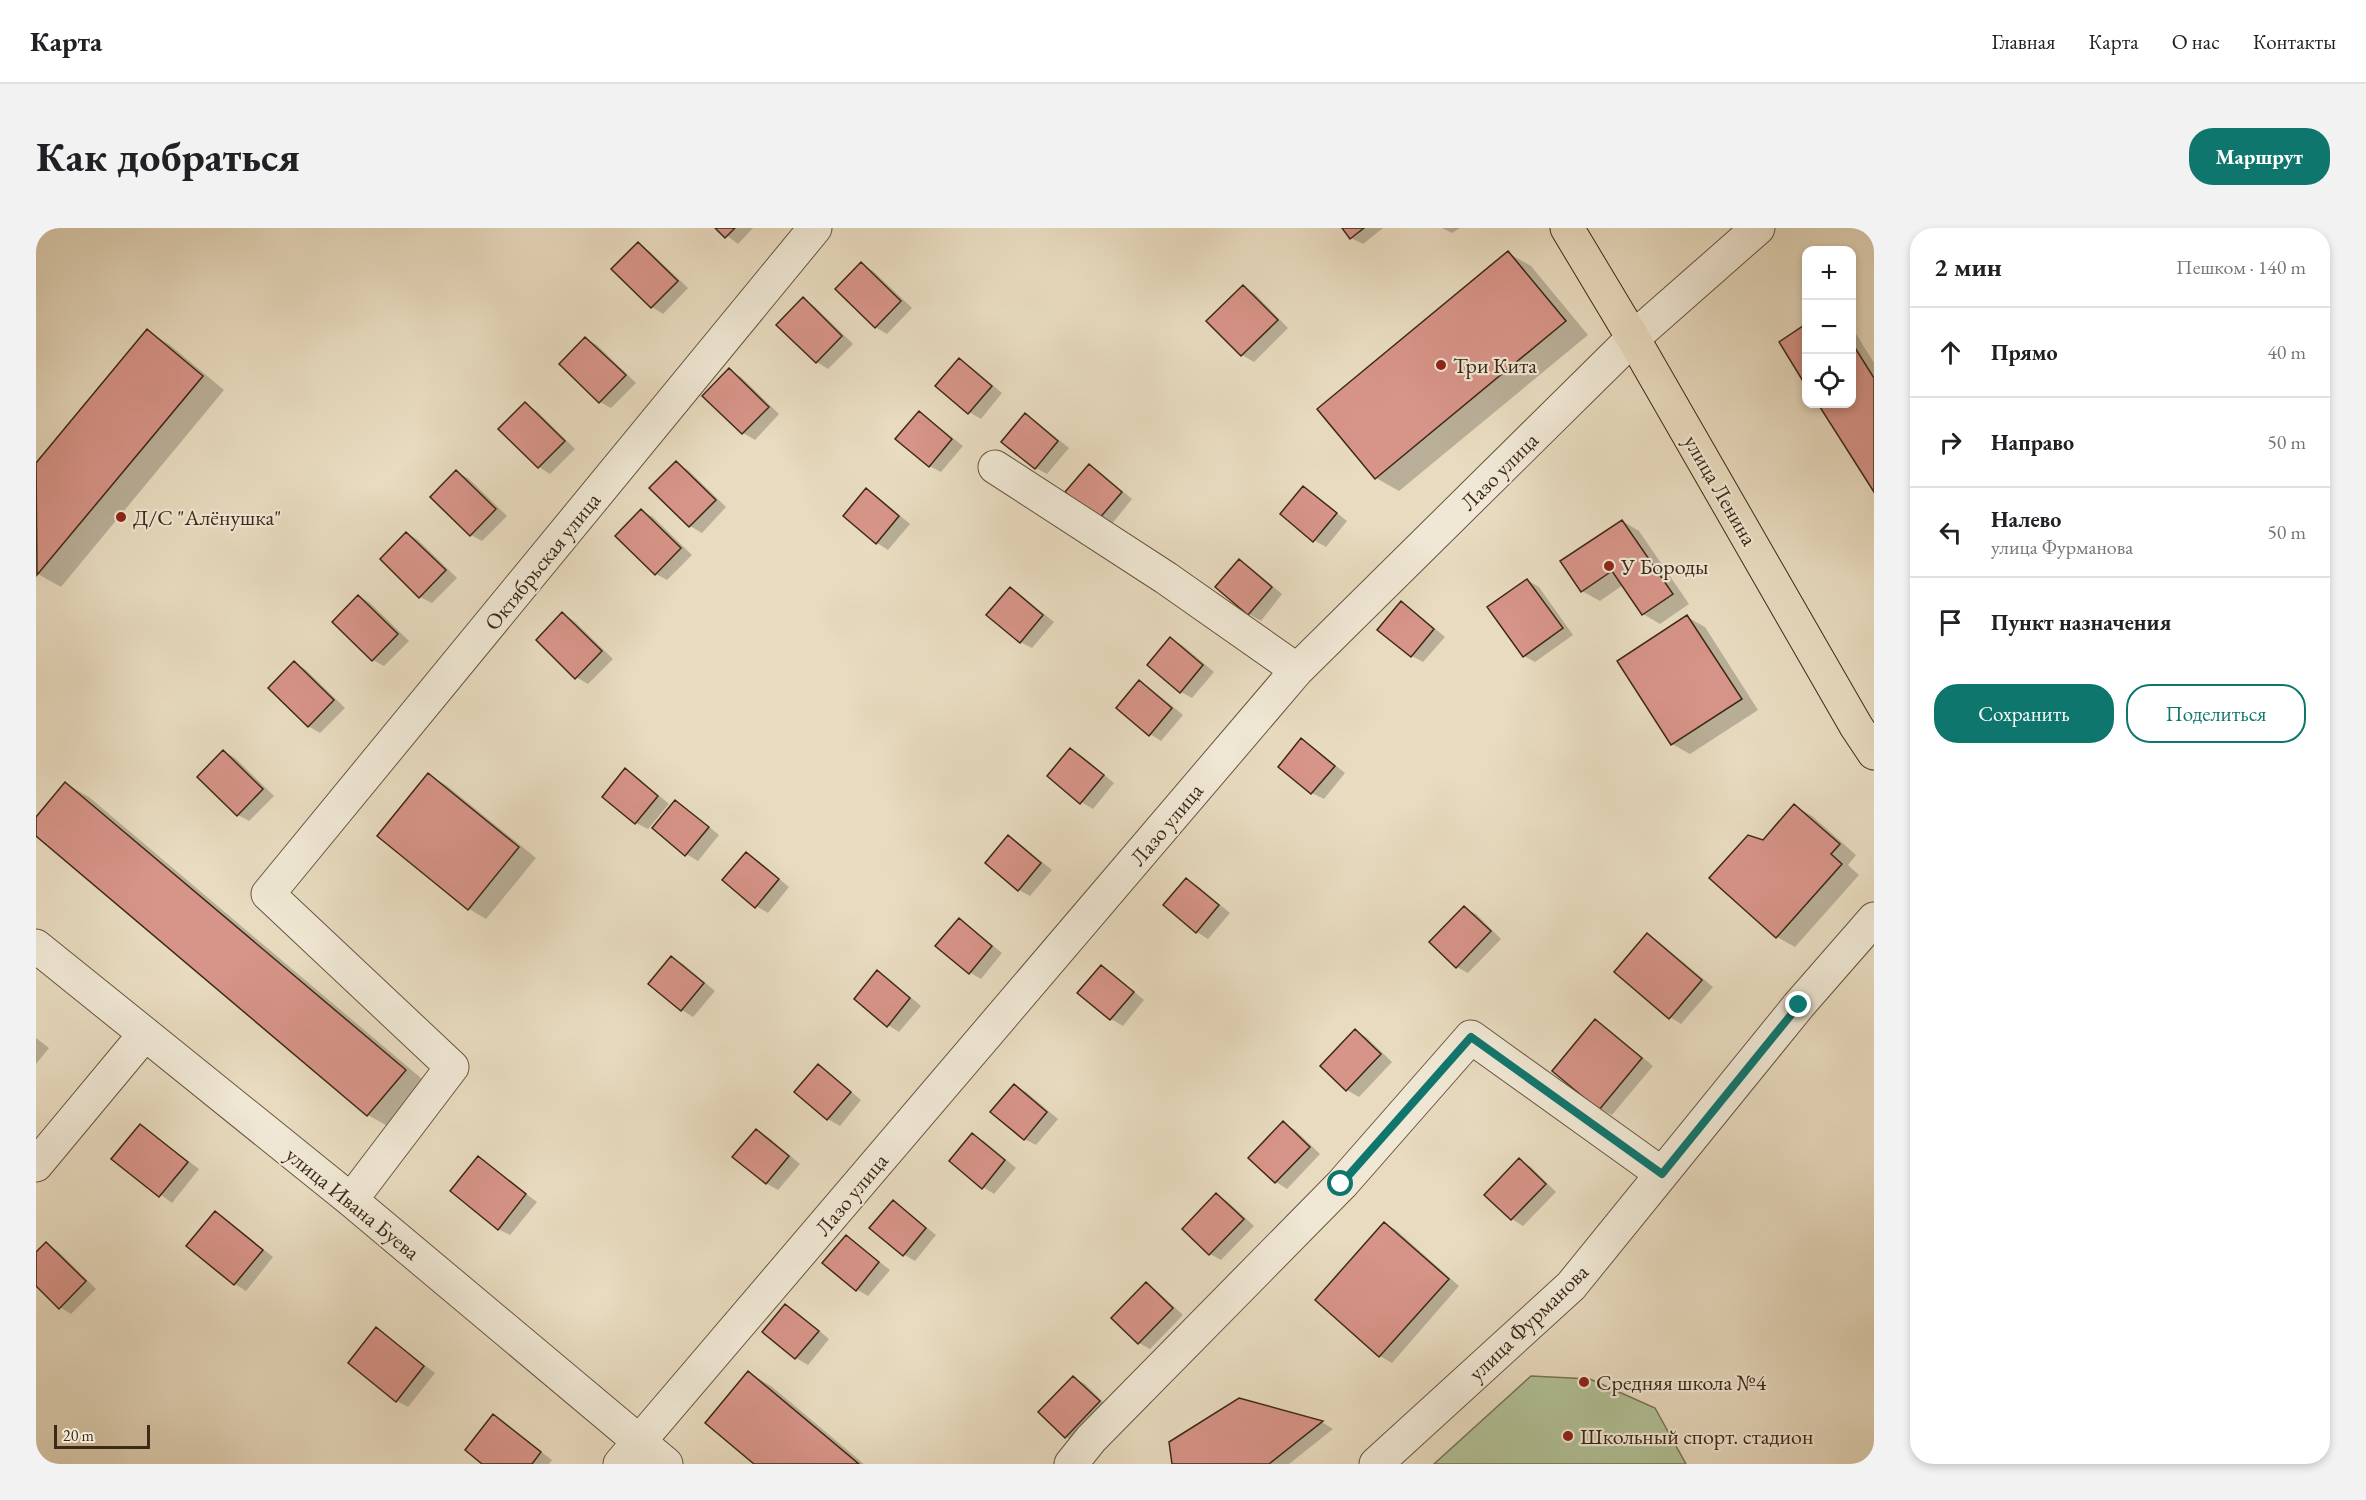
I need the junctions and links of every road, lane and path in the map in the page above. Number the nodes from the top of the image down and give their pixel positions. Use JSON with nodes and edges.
{"nodes":[{"id":1,"x":815,"y":228,"type":"edge"},
{"id":2,"x":1566,"y":228,"type":"edge"},
{"id":3,"x":1758,"y":228,"type":"edge"},
{"id":4,"x":1633,"y":338,"type":"junction"},
{"id":5,"x":995,"y":467,"type":"dead end"},
{"id":6,"x":1297,"y":670,"type":"junction"},
{"id":7,"x":1874,"y":753,"type":"edge"},
{"id":8,"x":1874,"y":920,"type":"edge"},
{"id":9,"x":36,"y":946,"type":"edge"},
{"id":10,"x":145,"y":1034,"type":"junction"},
{"id":11,"x":36,"y":1165,"type":"edge"},
{"id":12,"x":1662,"y":1174,"type":"junction"},
{"id":13,"x":351,"y":1200,"type":"junction"},
{"id":14,"x":629,"y":1453,"type":"edge"},
{"id":15,"x":666,"y":1464,"type":"edge"},
{"id":16,"x":1071,"y":1464,"type":"edge"},
{"id":17,"x":1376,"y":1464,"type":"edge"}],
"edges":[{"from":1,"to":13,"type":"street","name":"Октябрьская улица"},
{"from":2,"to":4,"type":"main road","name":"улица Ленина"},
{"from":3,"to":4,"type":"street","name":"Лазо улица"},
{"from":4,"to":6,"type":"street","name":"Лазо улица"},
{"from":4,"to":7,"type":"main road","name":"улица Ленина"},
{"from":5,"to":6,"type":"street"},
{"from":6,"to":14,"type":"street","name":"Лазо улица"},
{"from":8,"to":12,"type":"street","name":"улица Фурманова"},
{"from":9,"to":10,"type":"street","name":"улица Ивана Буева"},
{"from":10,"to":11,"type":"street"},
{"from":10,"to":13,"type":"street","name":"улица Ивана Буева"},
{"from":12,"to":16,"type":"street"},
{"from":12,"to":17,"type":"street","name":"улица Фурманова"},
{"from":13,"to":14,"type":"street","name":"улица Ивана Буева"},
{"from":14,"to":15,"type":"street","name":"улица Ивана Буева"}]}
